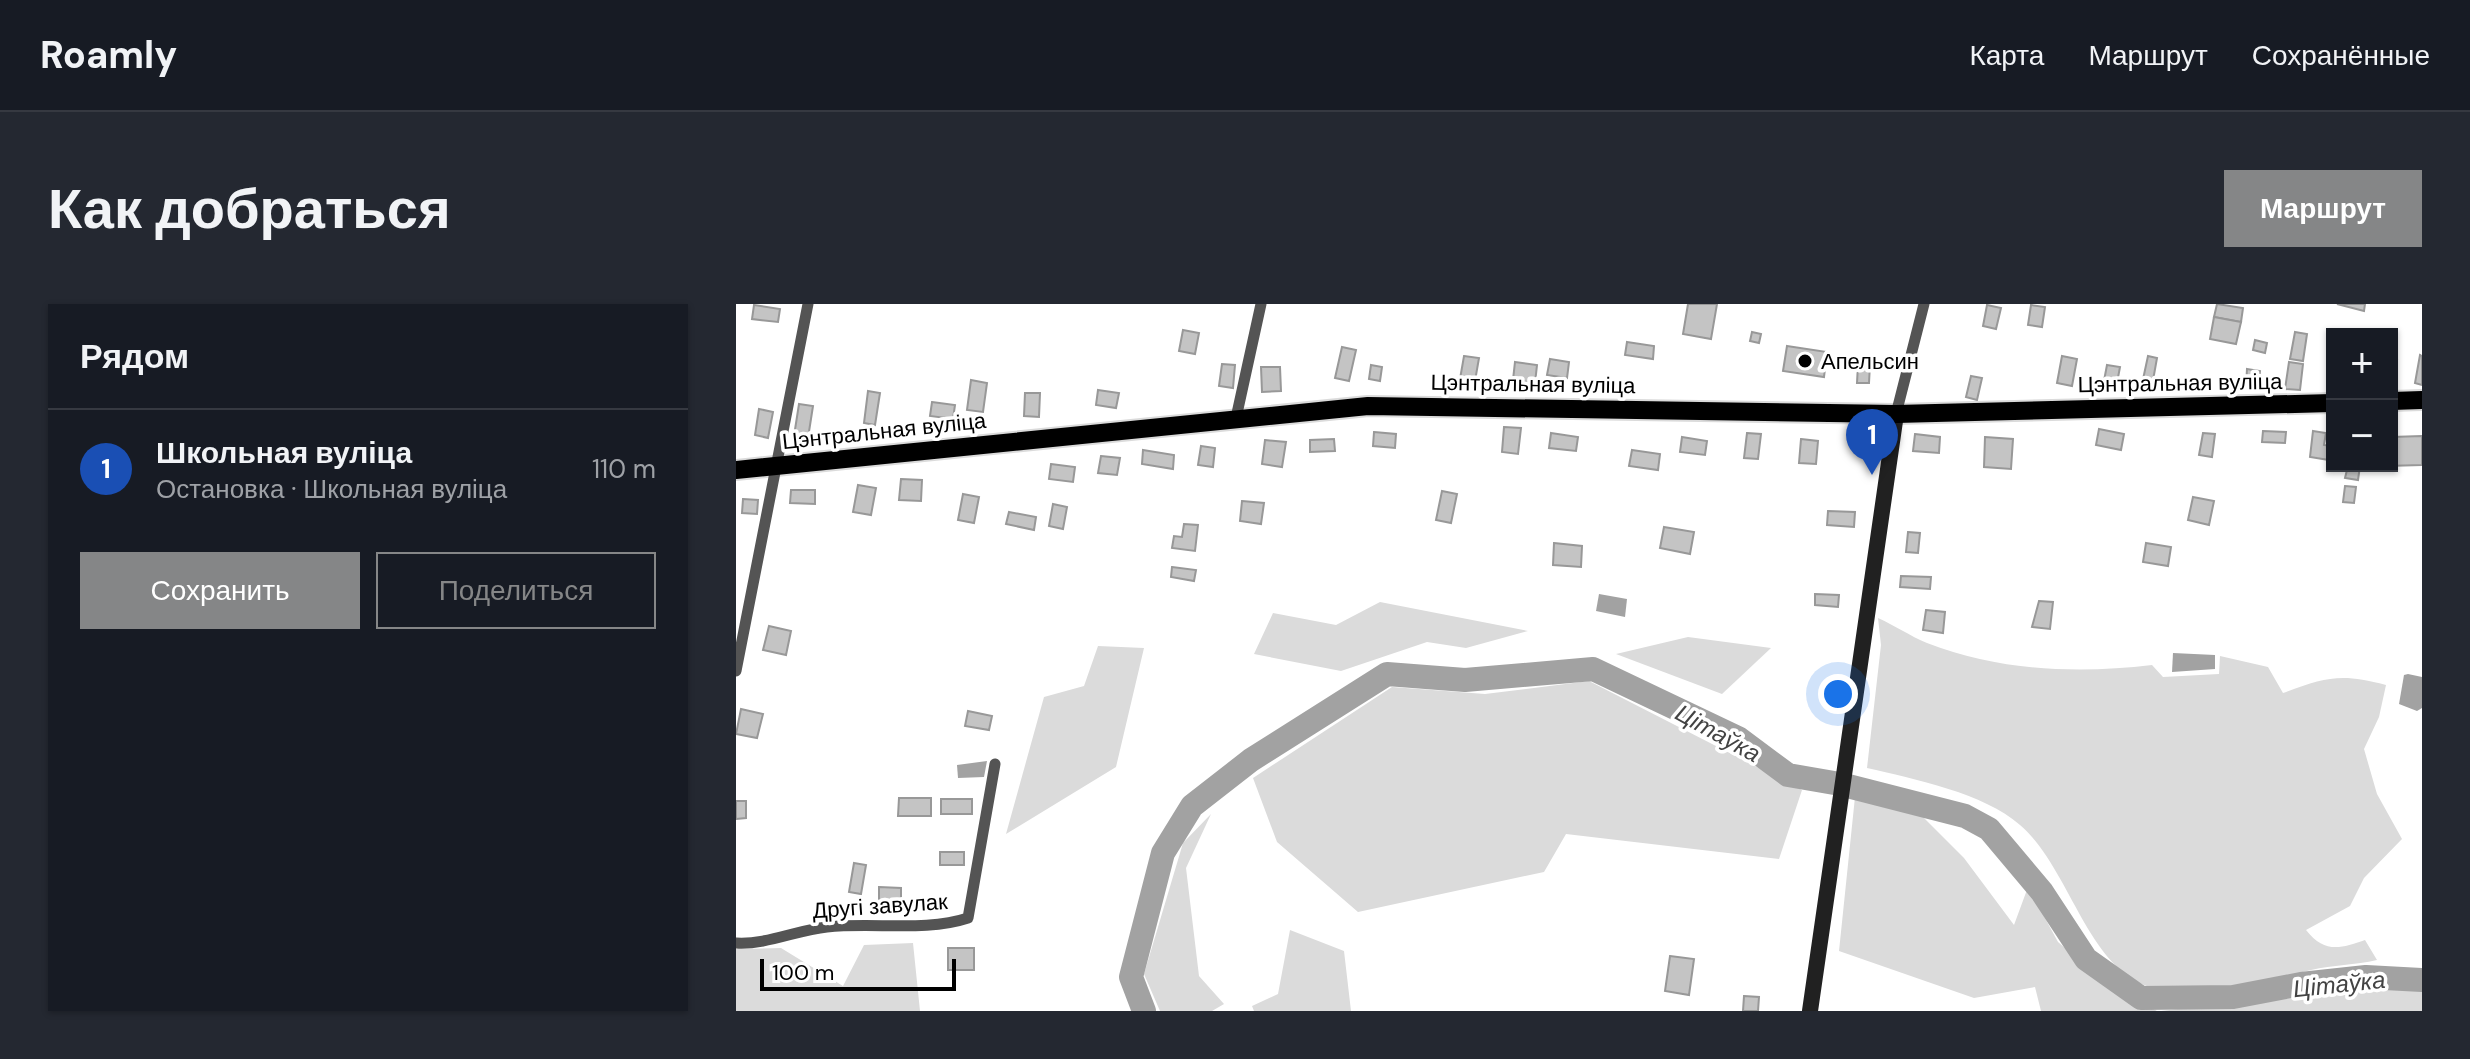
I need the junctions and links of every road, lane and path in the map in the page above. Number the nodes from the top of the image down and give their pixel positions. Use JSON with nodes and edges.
{"nodes":[{"id":1,"x":808,"y":304,"type":"edge"},
{"id":2,"x":1261,"y":304,"type":"edge"},
{"id":3,"x":1924,"y":304,"type":"edge"},
{"id":4,"x":2422,"y":400,"type":"edge"},
{"id":5,"x":2398,"y":401,"type":"edge"},
{"id":6,"x":2326,"y":403,"type":"edge"},
{"id":7,"x":1896,"y":414,"type":"junction"},
{"id":8,"x":1236,"y":418,"type":"junction"},
{"id":9,"x":773,"y":466,"type":"junction"},
{"id":10,"x":736,"y":470,"type":"edge"},
{"id":11,"x":736,"y":671,"type":"edge"},
{"id":12,"x":995,"y":764,"type":"dead end"},
{"id":13,"x":736,"y":943,"type":"edge"},
{"id":14,"x":1810,"y":1011,"type":"edge"}],
"edges":[{"from":1,"to":9,"type":"street"},
{"from":2,"to":8,"type":"street"},
{"from":3,"to":7,"type":"street"},
{"from":4,"to":5,"type":"main road"},
{"from":6,"to":7,"type":"main road","name":"Цэнтральная вуліца"},
{"from":7,"to":8,"type":"main road","name":"Цэнтральная вуліца"},
{"from":7,"to":14,"type":"main road"},
{"from":8,"to":9,"type":"main road","name":"Цэнтральная вуліца"},
{"from":9,"to":10,"type":"main road","name":"Цэнтральная вуліца"},
{"from":9,"to":11,"type":"street"},
{"from":12,"to":13,"type":"street","name":"Другі завулак"}]}
